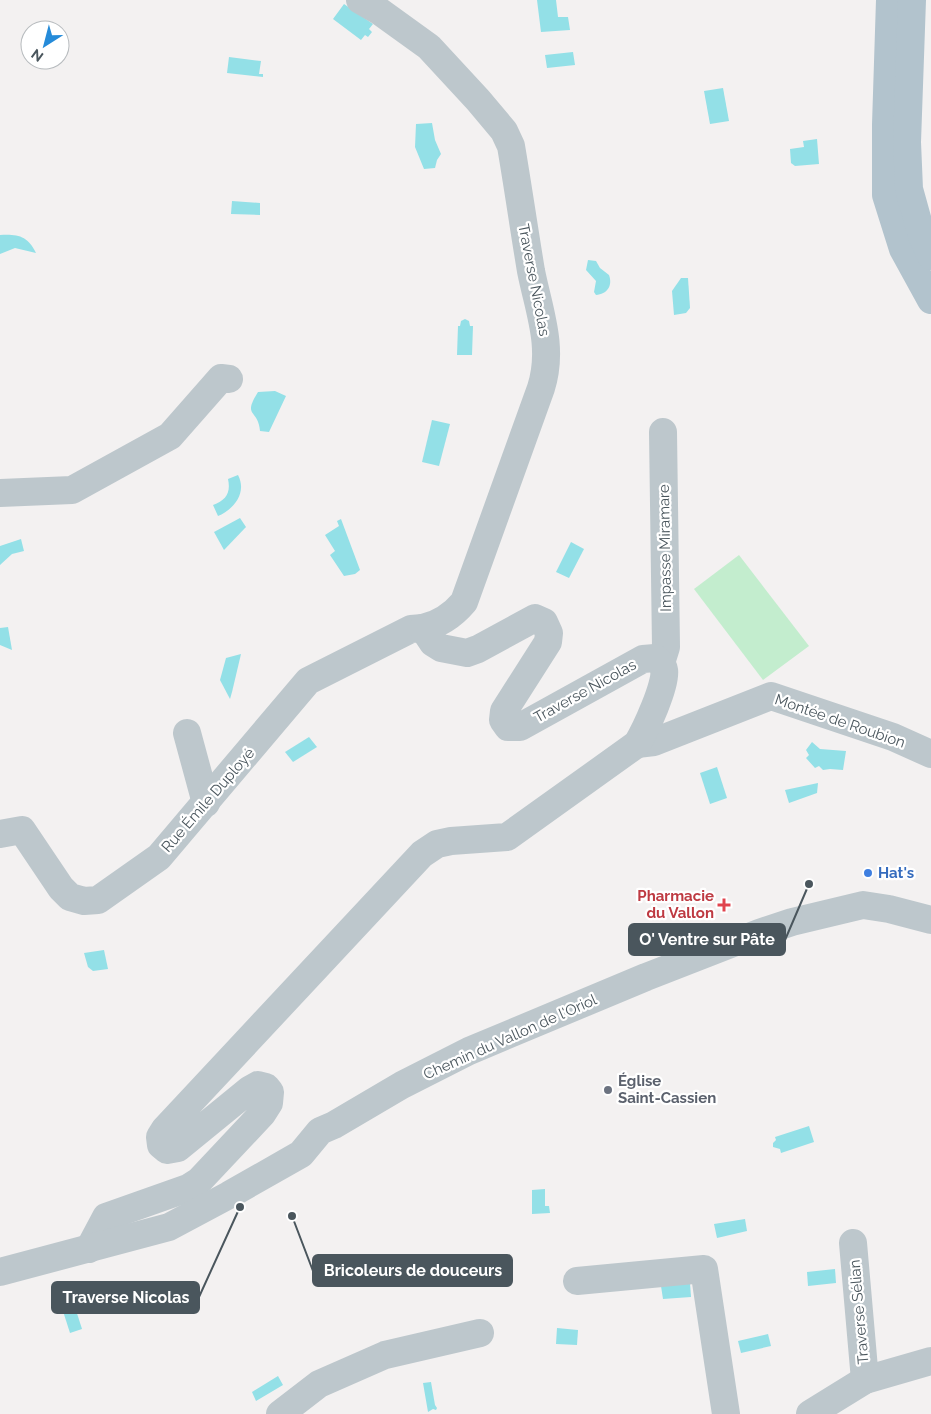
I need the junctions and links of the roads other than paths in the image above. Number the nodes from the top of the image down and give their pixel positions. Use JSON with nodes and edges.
{"nodes":[{"id":1,"x":360,"y":0,"type":"edge"},
{"id":2,"x":890,"y":0,"type":"edge"},
{"id":3,"x":912,"y":0,"type":"edge"},
{"id":4,"x":931,"y":256,"type":"edge"},
{"id":5,"x":931,"y":300,"type":"edge"},
{"id":6,"x":229,"y":379,"type":"dead end"},
{"id":7,"x":663,"y":432,"type":"dead end"},
{"id":8,"x":0,"y":493,"type":"edge"},
{"id":9,"x":423,"y":628,"type":"junction"},
{"id":10,"x":661,"y":663,"type":"junction"},
{"id":11,"x":187,"y":733,"type":"dead end"},
{"id":12,"x":637,"y":744,"type":"junction"},
{"id":13,"x":931,"y":754,"type":"edge"},
{"id":14,"x":206,"y":803,"type":"junction"},
{"id":15,"x":0,"y":834,"type":"edge"},
{"id":16,"x":931,"y":920,"type":"edge"},
{"id":17,"x":853,"y":1243,"type":"dead end"},
{"id":18,"x":89,"y":1249,"type":"junction"},
{"id":19,"x":0,"y":1272,"type":"edge"},
{"id":20,"x":577,"y":1281,"type":"dead end"},
{"id":21,"x":480,"y":1332,"type":"dead end"},
{"id":22,"x":931,"y":1361,"type":"edge"},
{"id":23,"x":865,"y":1380,"type":"junction"},
{"id":24,"x":280,"y":1414,"type":"edge"},
{"id":25,"x":726,"y":1414,"type":"edge"},
{"id":26,"x":810,"y":1414,"type":"edge"}],
"edges":[{"from":1,"to":9,"type":"street","name":"Traverse Nicolas"},
{"from":2,"to":5,"type":"main road"},
{"from":3,"to":4,"type":"main road"},
{"from":6,"to":8,"type":"street"},
{"from":7,"to":10,"type":"street","name":"Impasse Miramare"},
{"from":9,"to":10,"type":"street","name":"Traverse Nicolas"},
{"from":9,"to":14,"type":"street","name":"Rue Émile Duployé"},
{"from":10,"to":12,"type":"street"},
{"from":11,"to":14,"type":"street"},
{"from":12,"to":13,"type":"street","name":"Montée de Roubion"},
{"from":12,"to":18,"type":"street"},
{"from":14,"to":15,"type":"street","name":"Rue Émile Duployé"},
{"from":16,"to":18,"type":"street","name":"Chemin du Vallon de l'Oriol"},
{"from":17,"to":23,"type":"street","name":"Traverse Sélian"},
{"from":18,"to":19,"type":"street","name":"Chemin du Vallon de l'Oriol"},
{"from":20,"to":25,"type":"street"},
{"from":21,"to":24,"type":"street"},
{"from":22,"to":23,"type":"street"},
{"from":23,"to":26,"type":"street"}]}
